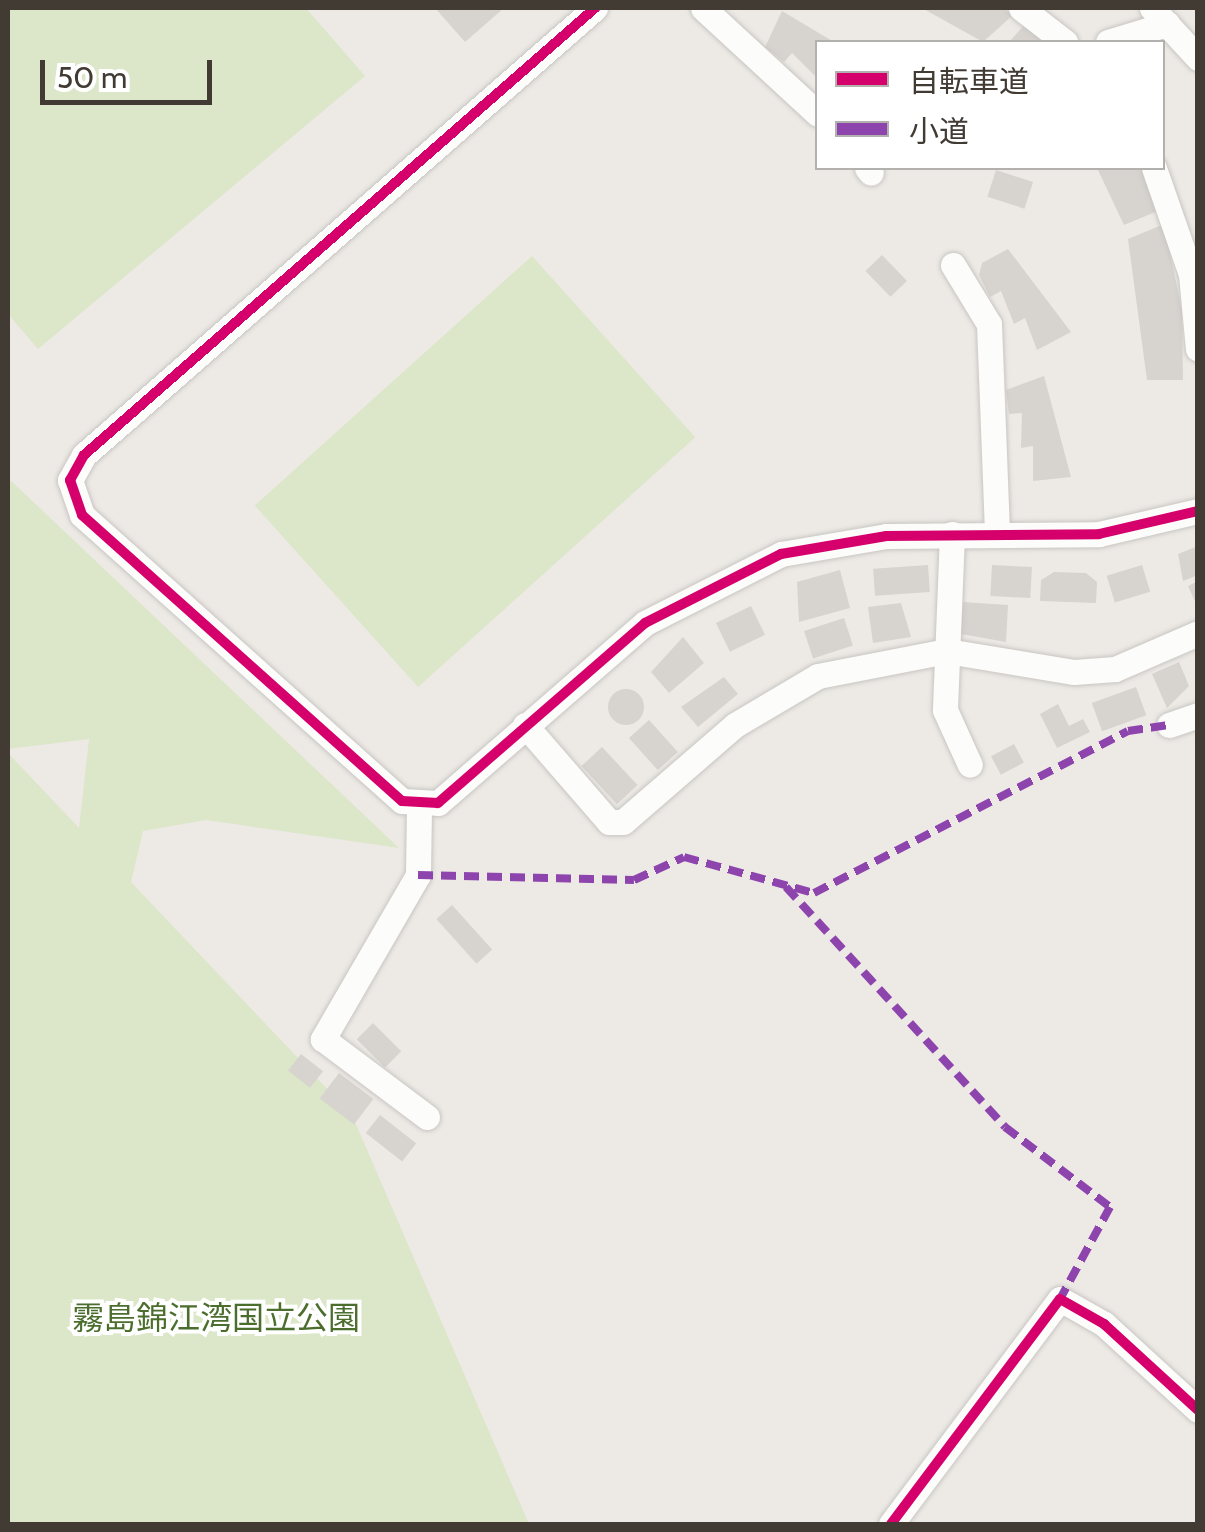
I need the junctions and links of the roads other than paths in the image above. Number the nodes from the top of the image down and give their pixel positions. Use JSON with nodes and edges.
{"nodes":[{"id":1,"x":594,"y":8,"type":"edge"},
{"id":2,"x":703,"y":8,"type":"edge"},
{"id":3,"x":1022,"y":8,"type":"edge"},
{"id":4,"x":1159,"y":16,"type":"edge"},
{"id":5,"x":731,"y":18,"type":"edge"},
{"id":6,"x":1062,"y":40,"type":"edge"},
{"id":7,"x":1112,"y":40,"type":"edge"},
{"id":8,"x":1198,"y":58,"type":"edge"},
{"id":9,"x":815,"y":111,"type":"edge"},
{"id":10,"x":1155,"y":170,"type":"edge"},
{"id":11,"x":953,"y":265,"type":"dead end"},
{"id":12,"x":1198,"y":349,"type":"edge"},
{"id":13,"x":1198,"y":511,"type":"edge"},
{"id":14,"x":952,"y":534,"type":"junction"},
{"id":15,"x":997,"y":535,"type":"junction"},
{"id":16,"x":1198,"y":633,"type":"edge"},
{"id":17,"x":947,"y":651,"type":"junction"},
{"id":18,"x":1198,"y":715,"type":"edge"},
{"id":19,"x":1169,"y":725,"type":"dead end"},
{"id":20,"x":525,"y":726,"type":"junction"},
{"id":21,"x":970,"y":765,"type":"dead end"},
{"id":22,"x":418,"y":809,"type":"junction"},
{"id":23,"x":426,"y":1117,"type":"dead end"},
{"id":24,"x":1198,"y":1410,"type":"edge"},
{"id":25,"x":891,"y":1524,"type":"edge"}],
"edges":[{"from":1,"to":22,"type":"street"},
{"from":2,"to":5,"type":"street"},
{"from":3,"to":6,"type":"street"},
{"from":4,"to":7,"type":"street"},
{"from":4,"to":8,"type":"street"},
{"from":5,"to":9,"type":"street"},
{"from":10,"to":12,"type":"street"},
{"from":11,"to":15,"type":"street"},
{"from":13,"to":15,"type":"street"},
{"from":14,"to":15,"type":"street"},
{"from":14,"to":17,"type":"street"},
{"from":14,"to":20,"type":"street"},
{"from":16,"to":17,"type":"street"},
{"from":17,"to":20,"type":"street"},
{"from":17,"to":21,"type":"street"},
{"from":18,"to":19,"type":"street"},
{"from":20,"to":22,"type":"street"},
{"from":22,"to":23,"type":"street"},
{"from":24,"to":25,"type":"street"}]}
